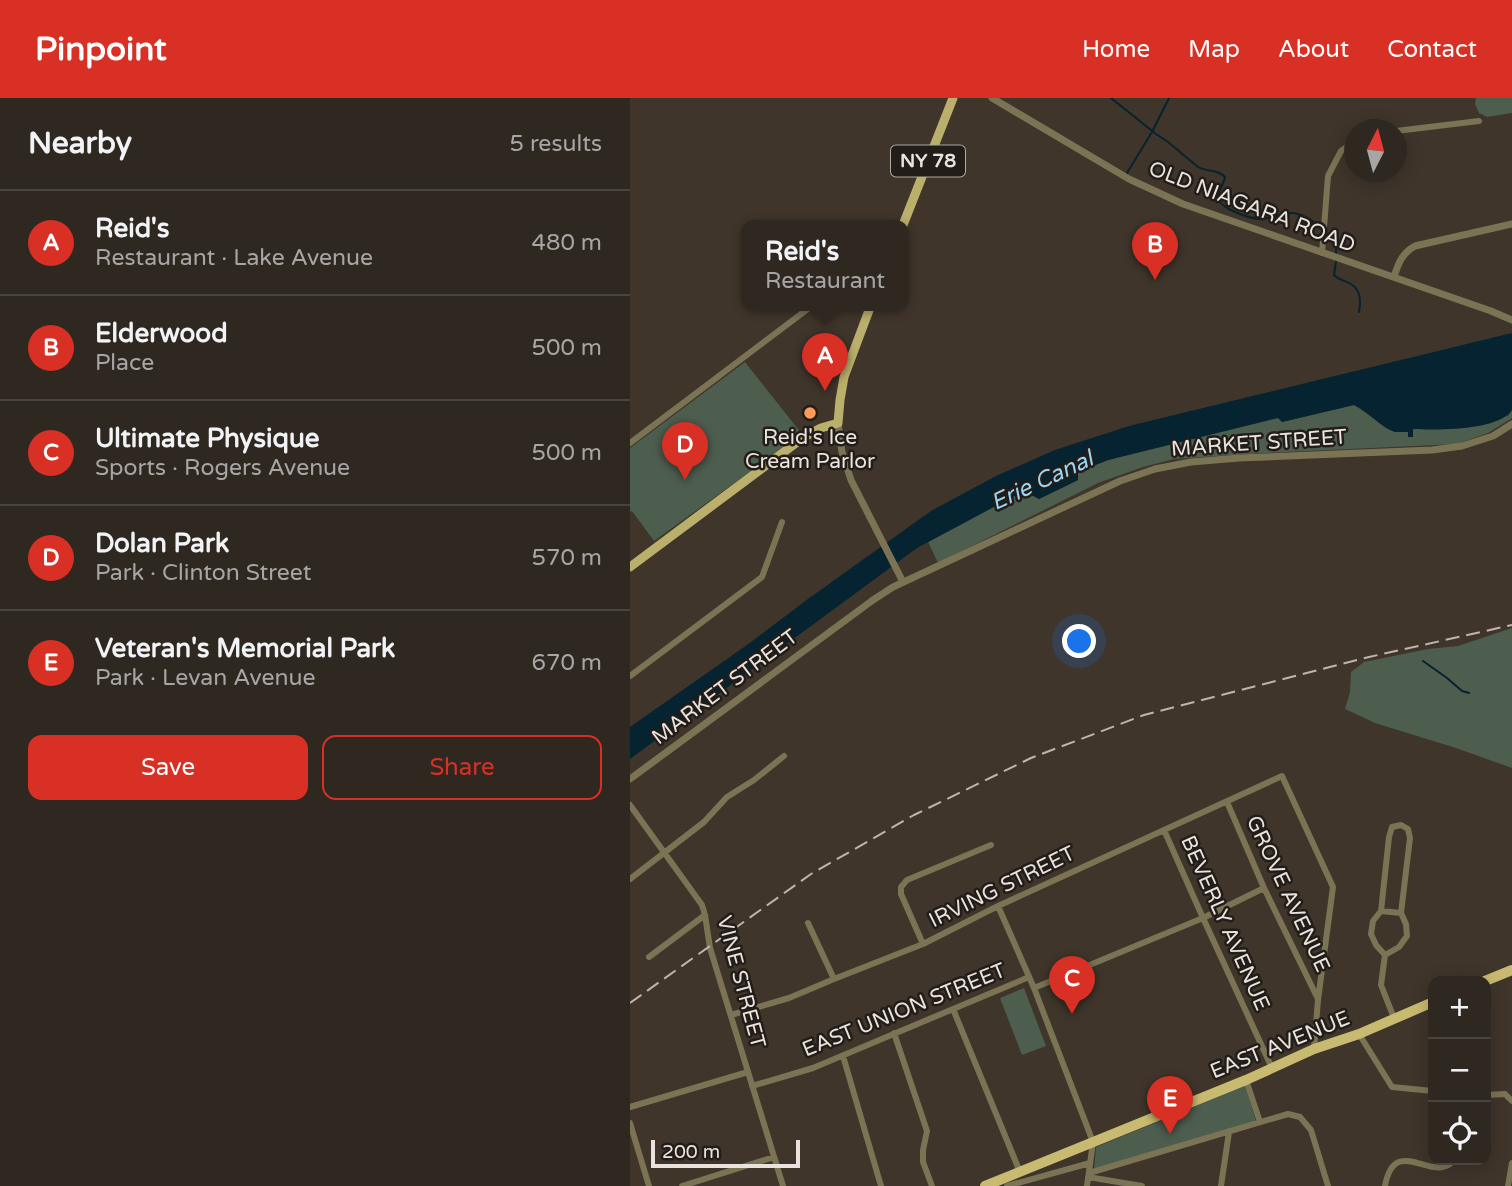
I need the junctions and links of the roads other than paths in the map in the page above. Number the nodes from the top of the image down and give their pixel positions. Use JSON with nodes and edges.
{"nodes":[{"id":1,"x":953,"y":98,"type":"edge"},
{"id":2,"x":992,"y":98,"type":"edge"},
{"id":3,"x":1479,"y":121,"type":"dead end"},
{"id":4,"x":1407,"y":130,"type":"edge"},
{"id":5,"x":1344,"y":149,"type":"edge"},
{"id":6,"x":905,"y":220,"type":"edge"},
{"id":7,"x":1512,"y":224,"type":"edge"},
{"id":8,"x":1322,"y":253,"type":"junction"},
{"id":9,"x":1394,"y":277,"type":"junction"},
{"id":10,"x":805,"y":311,"type":"edge"},
{"id":11,"x":869,"y":311,"type":"edge"},
{"id":12,"x":1511,"y":319,"type":"edge"},
{"id":13,"x":838,"y":423,"type":"junction"},
{"id":14,"x":1512,"y":424,"type":"edge"},
{"id":15,"x":630,"y":443,"type":"edge"},
{"id":16,"x":782,"y":522,"type":"dead end"},
{"id":17,"x":630,"y":567,"type":"edge"},
{"id":18,"x":903,"y":582,"type":"junction"},
{"id":19,"x":630,"y":676,"type":"edge"},
{"id":20,"x":784,"y":756,"type":"dead end"},
{"id":21,"x":630,"y":779,"type":"edge"},
{"id":22,"x":1227,"y":802,"type":"junction"},
{"id":23,"x":630,"y":805,"type":"edge"},
{"id":24,"x":1164,"y":830,"type":"junction"},
{"id":25,"x":991,"y":845,"type":"dead end"},
{"id":26,"x":665,"y":853,"type":"junction"},
{"id":27,"x":630,"y":879,"type":"edge"},
{"id":28,"x":1264,"y":888,"type":"junction"},
{"id":29,"x":998,"y":906,"type":"junction"},
{"id":30,"x":1381,"y":911,"type":"junction"},
{"id":31,"x":1401,"y":913,"type":"junction"},
{"id":32,"x":705,"y":915,"type":"junction"},
{"id":33,"x":1203,"y":918,"type":"junction"},
{"id":34,"x":808,"y":923,"type":"dead end"},
{"id":35,"x":923,"y":944,"type":"junction"},
{"id":36,"x":1385,"y":955,"type":"junction"},
{"id":37,"x":649,"y":957,"type":"dead end"},
{"id":38,"x":1512,"y":970,"type":"edge"},
{"id":39,"x":1029,"y":977,"type":"junction"},
{"id":40,"x":834,"y":979,"type":"junction"},
{"id":41,"x":1491,"y":979,"type":"edge"},
{"id":42,"x":1034,"y":988,"type":"junction"},
{"id":43,"x":1318,"y":1000,"type":"junction"},
{"id":44,"x":1428,"y":1004,"type":"edge"},
{"id":45,"x":953,"y":1009,"type":"junction"},
{"id":46,"x":731,"y":1015,"type":"junction"},
{"id":47,"x":1394,"y":1018,"type":"junction"},
{"id":48,"x":894,"y":1033,"type":"junction"},
{"id":49,"x":1359,"y":1034,"type":"junction"},
{"id":50,"x":1314,"y":1049,"type":"junction"},
{"id":51,"x":843,"y":1056,"type":"junction"},
{"id":52,"x":1272,"y":1068,"type":"junction"},
{"id":53,"x":748,"y":1072,"type":"junction"},
{"id":54,"x":1246,"y":1080,"type":"junction"},
{"id":55,"x":752,"y":1086,"type":"junction"},
{"id":56,"x":1428,"y":1091,"type":"edge"},
{"id":57,"x":1491,"y":1095,"type":"edge"},
{"id":58,"x":1512,"y":1101,"type":"edge"},
{"id":59,"x":630,"y":1107,"type":"edge"},
{"id":60,"x":1260,"y":1122,"type":"junction"},
{"id":61,"x":630,"y":1123,"type":"edge"},
{"id":62,"x":1229,"y":1132,"type":"junction"},
{"id":63,"x":1093,"y":1142,"type":"junction"},
{"id":64,"x":774,"y":1157,"type":"junction"},
{"id":65,"x":1090,"y":1163,"type":"junction"},
{"id":66,"x":1512,"y":1163,"type":"edge"},
{"id":67,"x":1450,"y":1165,"type":"edge"},
{"id":68,"x":1020,"y":1172,"type":"junction"},
{"id":69,"x":1088,"y":1175,"type":"junction"},
{"id":70,"x":649,"y":1186,"type":"edge"},
{"id":71,"x":682,"y":1186,"type":"edge"},
{"id":72,"x":783,"y":1186,"type":"edge"},
{"id":73,"x":881,"y":1186,"type":"edge"},
{"id":74,"x":932,"y":1186,"type":"edge"},
{"id":75,"x":985,"y":1186,"type":"edge"},
{"id":76,"x":1007,"y":1186,"type":"edge"},
{"id":77,"x":1087,"y":1186,"type":"edge"},
{"id":78,"x":1142,"y":1186,"type":"edge"},
{"id":79,"x":1221,"y":1186,"type":"edge"},
{"id":80,"x":1328,"y":1186,"type":"edge"},
{"id":81,"x":1385,"y":1186,"type":"edge"},
{"id":82,"x":1508,"y":1186,"type":"edge"}],
"edges":[{"from":1,"to":6,"type":"main road","number":"NY 78"},
{"from":2,"to":8,"type":"street","name":"OLD NIAGARA ROAD"},
{"from":3,"to":4,"type":"street"},
{"from":5,"to":8,"type":"street"},
{"from":7,"to":9,"type":"street"},
{"from":8,"to":9,"type":"street","name":"OLD NIAGARA ROAD"},
{"from":9,"to":12,"type":"street","name":"OLD NIAGARA ROAD"},
{"from":10,"to":15,"type":"street"},
{"from":11,"to":13,"type":"main road"},
{"from":13,"to":17,"type":"main road"},
{"from":13,"to":18,"type":"street"},
{"from":14,"to":18,"type":"street","name":"MARKET STREET"},
{"from":16,"to":19,"type":"street"},
{"from":18,"to":21,"type":"street","name":"MARKET STREET"},
{"from":20,"to":26,"type":"street"},
{"from":22,"to":24,"type":"street","name":"IRVING STREET"},
{"from":22,"to":28,"type":"street","name":"GROVE AVENUE"},
{"from":22,"to":43,"type":"street","name":"IRVING STREET"},
{"from":23,"to":26,"type":"street","name":"VINE STREET"},
{"from":24,"to":29,"type":"street","name":"IRVING STREET"},
{"from":24,"to":33,"type":"street","name":"BEVERLY AVENUE"},
{"from":25,"to":35,"type":"street"},
{"from":26,"to":27,"type":"street"},
{"from":26,"to":32,"type":"street","name":"VINE STREET"},
{"from":28,"to":33,"type":"street","name":"EAST UNION STREET"},
{"from":28,"to":43,"type":"street","name":"GROVE AVENUE"},
{"from":29,"to":35,"type":"street","name":"IRVING STREET"},
{"from":29,"to":39,"type":"street"},
{"from":30,"to":31,"type":"street"},
{"from":30,"to":31,"type":"street"},
{"from":30,"to":36,"type":"street"},
{"from":31,"to":36,"type":"street"},
{"from":32,"to":37,"type":"street"},
{"from":32,"to":46,"type":"street","name":"VINE STREET"},
{"from":33,"to":42,"type":"street","name":"EAST UNION STREET"},
{"from":33,"to":52,"type":"street","name":"BEVERLY AVENUE"},
{"from":34,"to":40,"type":"street"},
{"from":35,"to":40,"type":"street","name":"IRVING STREET"},
{"from":36,"to":47,"type":"street"},
{"from":38,"to":41,"type":"highway"},
{"from":39,"to":42,"type":"street"},
{"from":39,"to":45,"type":"street","name":"EAST UNION STREET"},
{"from":40,"to":46,"type":"street","name":"IRVING STREET"},
{"from":42,"to":63,"type":"street"},
{"from":43,"to":50,"type":"street"},
{"from":44,"to":47,"type":"highway","name":"EAST AVENUE"},
{"from":45,"to":48,"type":"street","name":"EAST UNION STREET"},
{"from":45,"to":68,"type":"street"},
{"from":46,"to":53,"type":"street","name":"VINE STREET"},
{"from":47,"to":49,"type":"highway","name":"EAST AVENUE"},
{"from":48,"to":51,"type":"street","name":"EAST UNION STREET"},
{"from":48,"to":74,"type":"street"},
{"from":49,"to":50,"type":"highway","name":"EAST AVENUE"},
{"from":49,"to":56,"type":"street"},
{"from":50,"to":52,"type":"highway","name":"EAST AVENUE"},
{"from":51,"to":55,"type":"street","name":"EAST UNION STREET"},
{"from":51,"to":73,"type":"street"},
{"from":52,"to":54,"type":"highway","name":"EAST AVENUE"},
{"from":53,"to":55,"type":"street","name":"VINE STREET"},
{"from":53,"to":59,"type":"street"},
{"from":54,"to":60,"type":"street"},
{"from":54,"to":63,"type":"highway","name":"EAST AVENUE"},
{"from":55,"to":64,"type":"street","name":"VINE STREET"},
{"from":57,"to":58,"type":"street"},
{"from":60,"to":62,"type":"street"},
{"from":60,"to":80,"type":"street"},
{"from":61,"to":70,"type":"street"},
{"from":62,"to":69,"type":"street"},
{"from":62,"to":79,"type":"street"},
{"from":63,"to":65,"type":"street"},
{"from":63,"to":68,"type":"highway","name":"EAST AVENUE"},
{"from":64,"to":71,"type":"street"},
{"from":64,"to":72,"type":"street","name":"VINE STREET"},
{"from":65,"to":69,"type":"street"},
{"from":65,"to":76,"type":"street"},
{"from":66,"to":82,"type":"street"},
{"from":67,"to":81,"type":"street"},
{"from":68,"to":75,"type":"highway","name":"EAST AVENUE"},
{"from":69,"to":77,"type":"street"},
{"from":69,"to":78,"type":"street"}]}
